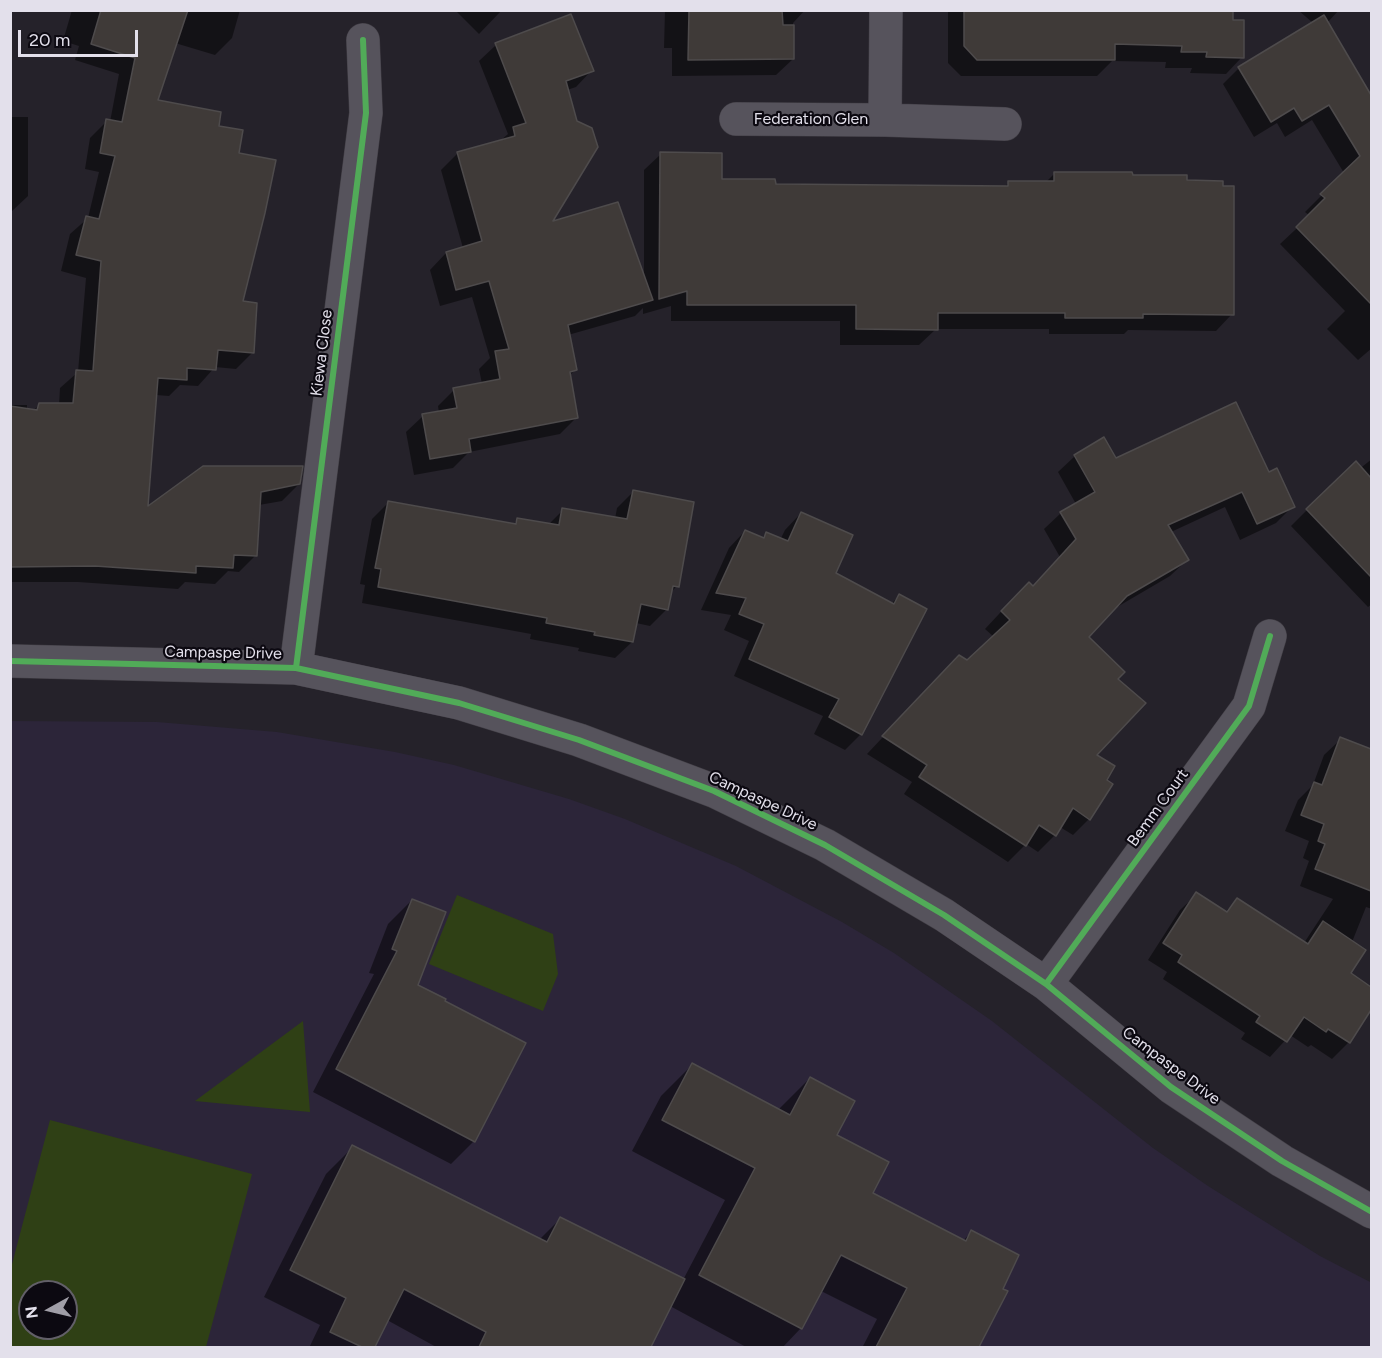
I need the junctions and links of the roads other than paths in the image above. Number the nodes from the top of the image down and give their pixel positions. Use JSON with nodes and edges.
{"nodes":[{"id":1,"x":886,"y":10,"type":"edge"},
{"id":2,"x":363,"y":40,"type":"dead end"},
{"id":3,"x":736,"y":119,"type":"dead end"},
{"id":4,"x":885,"y":120,"type":"junction"},
{"id":5,"x":1005,"y":124,"type":"dead end"},
{"id":6,"x":1270,"y":636,"type":"dead end"},
{"id":7,"x":10,"y":662,"type":"edge"},
{"id":8,"x":296,"y":668,"type":"junction"},
{"id":9,"x":1046,"y":984,"type":"junction"},
{"id":10,"x":1371,"y":1212,"type":"edge"}],
"edges":[{"from":1,"to":4,"type":"street","name":"Federation Glen"},
{"from":2,"to":8,"type":"street","name":"Kiewa Close"},
{"from":3,"to":4,"type":"street","name":"Federation Glen"},
{"from":4,"to":5,"type":"street","name":"Federation Glen"},
{"from":6,"to":9,"type":"street","name":"Bemm Court"},
{"from":7,"to":8,"type":"street","name":"Campaspe Drive"},
{"from":8,"to":9,"type":"street","name":"Campaspe Drive"},
{"from":9,"to":10,"type":"street","name":"Campaspe Drive"}]}
